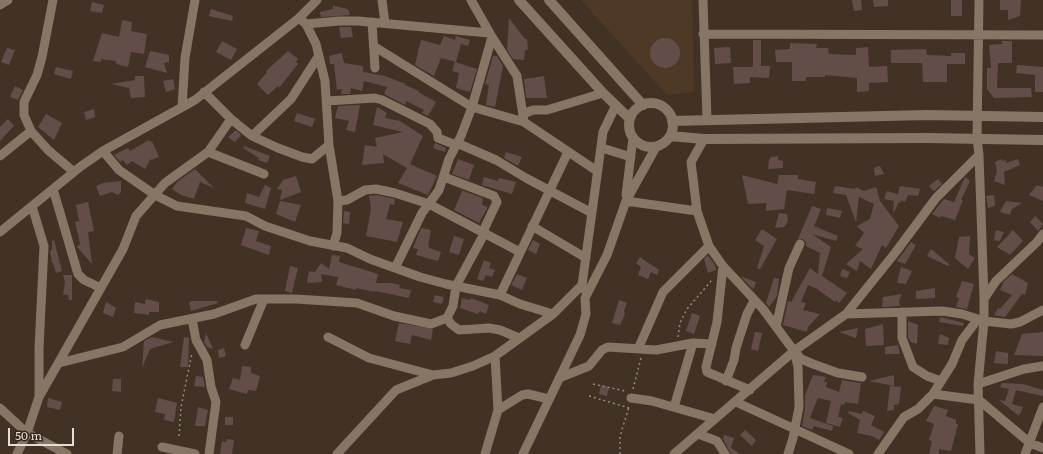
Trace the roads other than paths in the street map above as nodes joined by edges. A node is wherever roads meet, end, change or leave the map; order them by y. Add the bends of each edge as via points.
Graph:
1 (8, 0) edge
2 (53, 0) edge
3 (195, 0) edge
4 (317, 0) edge
5 (382, 0) edge
6 (471, 0) edge
7 (519, 0) edge
8 (549, 0) edge
9 (703, 0) edge
10 (979, 0) edge
11 (0, 5) edge
12 (298, 18) junction
13 (372, 22) junction
14 (385, 23) junction
15 (306, 24) junction
16 (703, 34) junction
17 (490, 35) junction
18 (978, 35) junction
19 (1043, 35) edge
20 (375, 47) junction
21 (318, 57) junction
22 (375, 68) dead end
23 (204, 92) junction
24 (603, 93) junction
25 (327, 101) junction
26 (616, 105) junction
27 (643, 105) junction
28 (182, 107) junction
29 (472, 107) junction
30 (978, 116) junction
31 (1043, 117) edge
32 (523, 118) junction
33 (231, 119) junction
34 (630, 119) junction
35 (707, 119) junction
36 (672, 121) junction
37 (31, 131) junction
38 (252, 136) junction
39 (670, 136) junction
40 (633, 138) junction
41 (978, 138) junction
42 (704, 139) junction
43 (1043, 140) edge
44 (456, 144) junction
45 (329, 145) junction
46 (656, 147) junction
47 (602, 148) junction
48 (103, 151) junction
49 (208, 152) junction
50 (568, 152) junction
51 (979, 155) junction
52 (0, 156) edge
53 (631, 157) junction
54 (597, 171) junction
55 (74, 172) junction
56 (264, 174) dead end
57 (444, 177) junction
58 (53, 189) junction
59 (549, 191) junction
60 (155, 195) junction
61 (338, 201) junction
62 (626, 201) junction
63 (429, 204) junction
64 (32, 206) junction
65 (697, 211) junction
66 (592, 213) junction
67 (532, 226) junction
68 (0, 232) edge
69 (484, 234) junction
70 (1043, 234) edge
71 (800, 244) dead end
72 (332, 246) junction
73 (708, 246) junction
74 (520, 252) junction
75 (586, 258) junction
76 (723, 266) junction
77 (395, 268) junction
78 (582, 285) junction
79 (456, 286) junction
80 (101, 288) junction
81 (500, 295) junction
82 (586, 298) junction
83 (264, 299) junction
84 (984, 299) junction
85 (754, 300) junction
86 (1043, 310) edge
87 (902, 312) junction
88 (553, 314) junction
89 (846, 314) junction
90 (447, 318) junction
91 (192, 319) junction
92 (981, 320) junction
93 (776, 327) junction
94 (328, 337) dead end
95 (519, 338) junction
96 (692, 343) junction
97 (712, 344) junction
98 (245, 345) dead end
99 (638, 349) junction
100 (794, 350) junction
101 (494, 356) junction
102 (58, 364) junction
103 (1043, 366) edge
104 (433, 375) junction
105 (862, 377) dead end
106 (559, 378) junction
107 (726, 381) junction
108 (941, 381) junction
109 (978, 384) junction
110 (750, 390) junction
111 (628, 394) road end
112 (933, 394) junction
113 (39, 397) junction
114 (549, 399) junction
115 (979, 400) junction
116 (736, 402) junction
117 (674, 407) junction
118 (1043, 407) edge
119 (0, 408) edge
120 (498, 410) junction
121 (716, 419) junction
122 (796, 428) junction
123 (27, 433) junction
124 (698, 434) junction
125 (119, 436) dead end
126 (1030, 443) junction
127 (162, 447) dead end
128 (1043, 448) edge
129 (17, 454) edge
130 (67, 454) edge
131 (117, 454) edge
132 (195, 454) edge
133 (209, 454) edge
134 (337, 454) edge
135 (485, 454) edge
136 (523, 454) edge
137 (674, 454) edge
138 (724, 454) edge
139 (788, 454) edge
140 (849, 454) edge
141 (878, 454) edge
142 (980, 454) edge
143 (1025, 454) edge

1 - 11 street
2 - 37 street via 40,66 23,107 24,120
3 - 28 street via 185,58
4 - 12 street
5 - 14 street
6 - 17 street
7 - 24 main road
8 - 27 main road
9 - 16 street
10 - 18 street
12 - 15 street
12 - 23 street
13 - 14 street
13 - 15 street via 339,20
13 - 20 street
14 - 17 street
15 - 21 street via 316,44
16 - 18 street
16 - 35 street
17 - 29 street
17 - 32 street via 517,76
18 - 19 street
18 - 30 street
20 - 22 street
20 - 29 street
21 - 25 street via 325,81
21 - 38 street via 291,99
23 - 28 street
23 - 33 street
24 - 26 main road
24 - 32 street via 546,110 533,110
25 - 44 street via 375,98 382,100 430,124 437,132 438,138
25 - 45 street
26 - 34 main road
26 - 47 street via 603,132
27 - 34 main road via 635,110
27 - 36 main road via 652,103 661,106 668,112
28 - 48 street
29 - 32 street
29 - 44 street
30 - 31 main road
30 - 35 main road
30 - 41 street
32 - 50 street
33 - 38 street
33 - 49 street
34 - 40 main road via 630,132
35 - 36 main road
36 - 39 main road
37 - 52 street
37 - 55 street via 48,150
38 - 45 street via 307,159 316,157
39 - 42 main road
39 - 46 main road
40 - 46 main road via 639,144
40 - 53 street
41 - 42 main road
41 - 43 main road
41 - 51 street
42 - 65 street via 691,162
44 - 57 street via 448,159
44 - 59 street via 496,160
45 - 61 street
46 - 62 street
47 - 53 street
47 - 54 street
48 - 55 street
48 - 60 street via 119,170
49 - 56 street
49 - 60 street via 165,183
50 - 54 street
50 - 59 street
51 - 84 street
51 - 89 street via 936,198
53 - 62 street
54 - 66 street
55 - 58 street
57 - 63 street
57 - 69 street via 494,196 497,202
58 - 64 street
58 - 80 street via 78,274 84,280
59 - 66 street
59 - 67 street
60 - 72 street via 177,206 246,216 274,230
60 - 80 street via 136,216 123,249
61 - 63 street via 347,200 365,190 376,189
61 - 72 street via 337,232
62 - 65 street
62 - 82 street via 607,254
63 - 69 street
63 - 77 street
64 - 68 street
64 - 113 street via 44,246
65 - 73 street
66 - 75 street
67 - 74 street
67 - 75 street
69 - 74 street
69 - 79 street
70 - 84 street via 996,281
71 - 93 street via 789,268
72 - 77 street via 347,248
73 - 76 street
73 - 99 street via 663,292
74 - 81 street
75 - 78 street
76 - 85 street
76 - 97 street
77 - 79 street via 431,281
78 - 82 street
78 - 88 street
79 - 81 street
79 - 90 street via 453,306
80 - 102 street
81 - 88 street
82 - 106 street via 586,314 580,335
83 - 90 street via 358,303 394,316 431,324
83 - 91 street via 248,300 228,309
83 - 98 street
84 - 92 street
85 - 93 street
85 - 107 street via 747,314
86 - 92 street via 1011,324
87 - 89 street
87 - 92 street via 942,311
87 - 108 street via 902,338 913,367
88 - 95 street
89 - 100 street
90 - 95 street via 458,330 489,328
91 - 102 street via 160,325 123,347
91 - 133 street via 196,340 207,360 216,402
92 - 108 street via 962,340 952,364
92 - 109 street
93 - 100 street
94 - 104 street via 369,358
95 - 101 street
96 - 97 street
96 - 99 street via 656,350
96 - 117 street
97 - 107 street via 707,372
99 - 106 street via 605,347 589,366
100 - 105 street via 801,359 813,364 838,373
100 - 110 street
100 - 122 street via 799,387
101 - 104 street via 451,373
101 - 120 street
102 - 113 street
103 - 109 street via 1024,368
104 - 134 street via 396,390
106 - 114 street
107 - 110 street
108 - 112 street
109 - 115 street
110 - 116 street
111 - 117 street
112 - 115 street
112 - 141 street via 918,409 904,417
113 - 123 street
114 - 120 street via 522,395
114 - 136 street
115 - 126 street
115 - 142 street
116 - 121 street
116 - 122 street
117 - 121 street
118 - 126 street
119 - 123 street
120 - 135 street
121 - 124 street
122 - 139 street
122 - 140 street
123 - 129 street
123 - 130 street
124 - 137 street
124 - 138 street via 718,441
125 - 131 street
126 - 128 street
126 - 143 street
127 - 132 street

